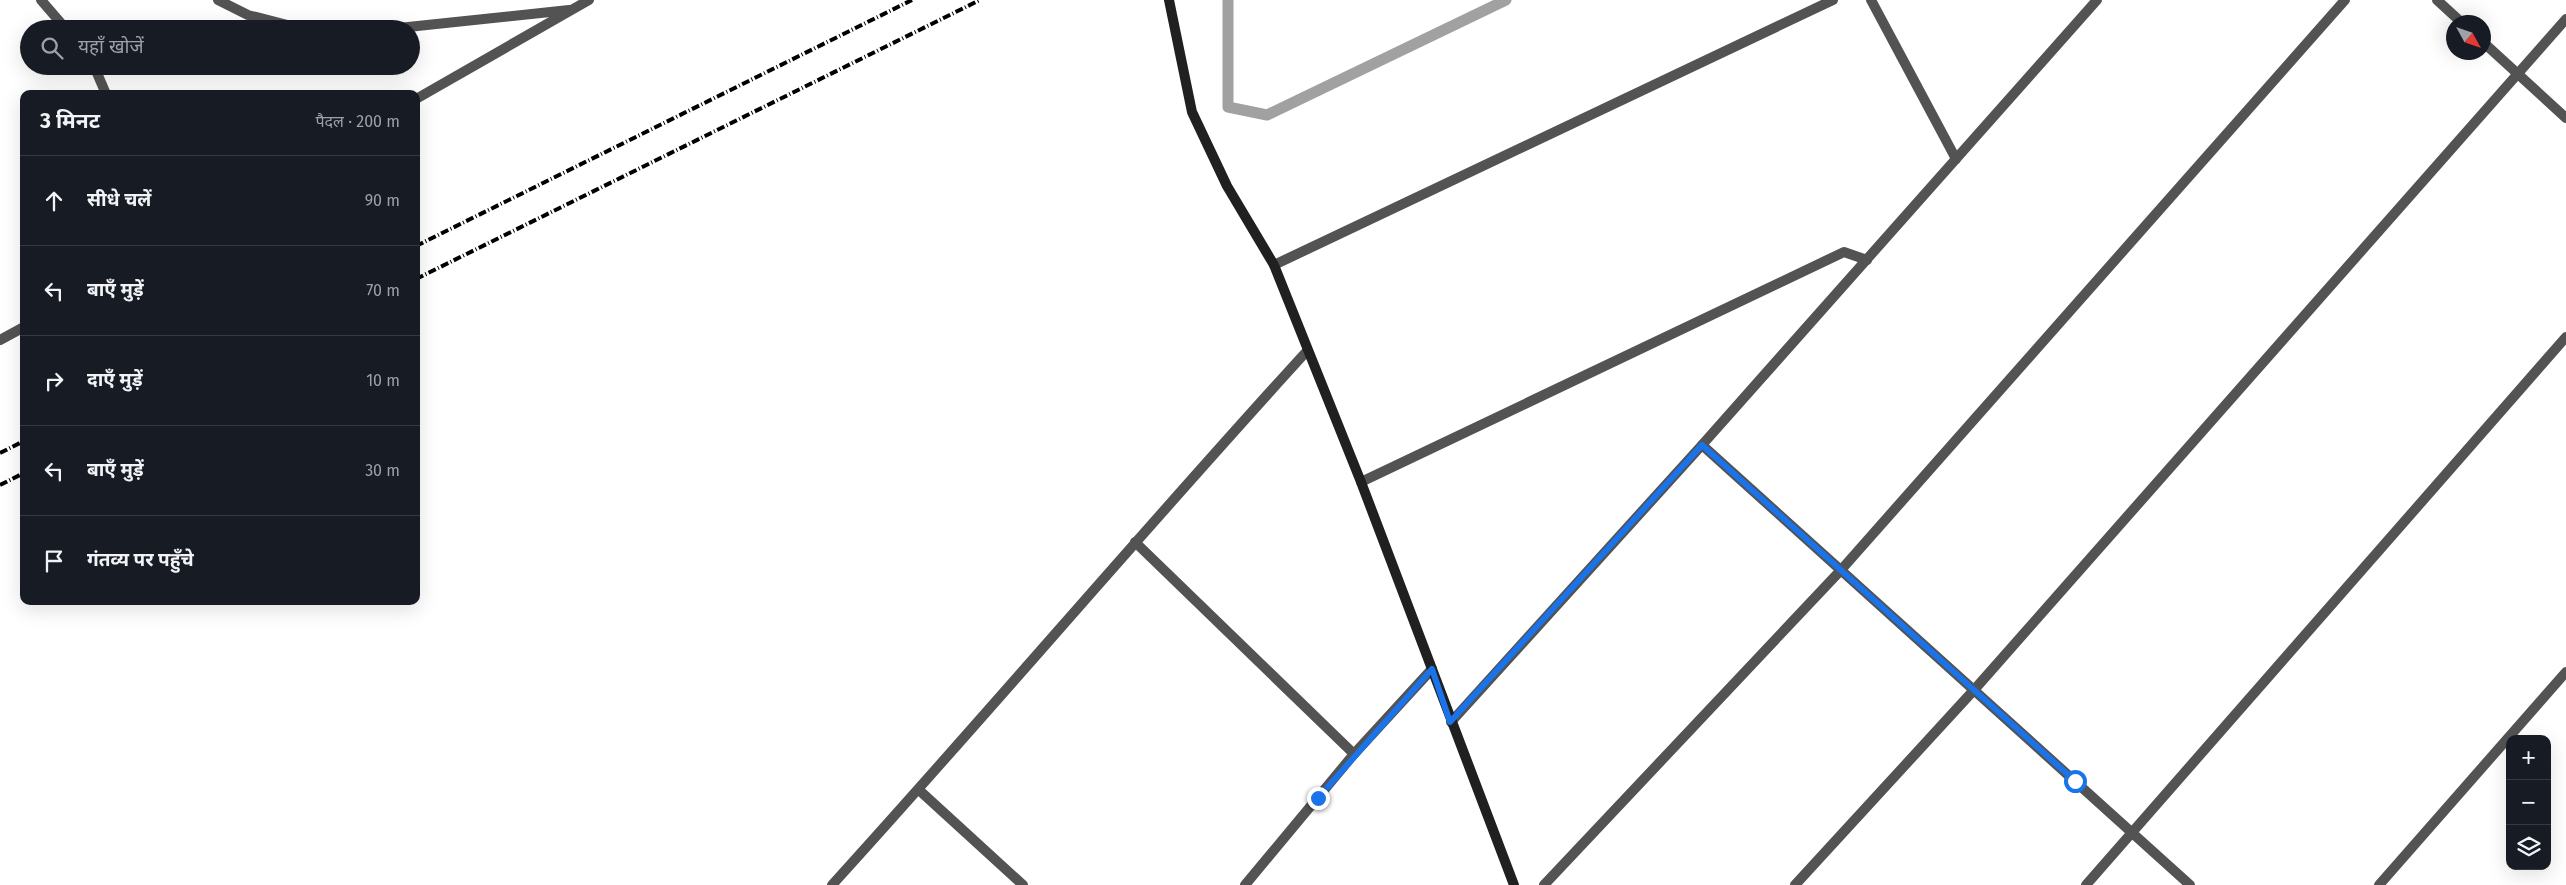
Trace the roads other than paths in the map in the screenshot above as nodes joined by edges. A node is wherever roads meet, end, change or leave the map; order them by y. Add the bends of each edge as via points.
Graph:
1 (41, 0) edge
2 (218, 0) edge
3 (590, 0) edge
4 (1169, 0) edge
5 (1833, 0) edge
6 (1871, 0) edge
7 (2097, 0) edge
8 (2345, 0) edge
9 (2437, 0) edge
10 (573, 10) junction
11 (2454, 15) edge
12 (58, 20) edge
13 (267, 20) edge
14 (2566, 20) edge
15 (420, 26) edge
16 (2491, 49) edge
17 (2518, 74) junction
18 (98, 75) edge
19 (104, 90) edge
20 (420, 97) edge
21 (2566, 118) edge
22 (1956, 159) junction
23 (1867, 260) junction
24 (1274, 265) junction
25 (20, 329) edge
26 (2566, 337) edge
27 (0, 340) edge
28 (1307, 351) junction
29 (1702, 445) junction
30 (1361, 482) junction
31 (1135, 542) junction
32 (1841, 570) junction
33 (1432, 669) junction
34 (2566, 672) edge
35 (1974, 690) junction
36 (1450, 722) junction
37 (1354, 754) junction
38 (919, 790) junction
39 (2132, 833) junction
40 (832, 885) edge
41 (1023, 885) edge
42 (1245, 885) edge
43 (1514, 885) edge
44 (1544, 885) edge
45 (1796, 885) edge
46 (2086, 885) edge
47 (2190, 885) edge
48 (2379, 885) edge

1 - 12 street
2 - 13 street via 248,15
3 - 10 street
4 - 24 street via 1192,112 1227,186
5 - 24 street
6 - 22 street
7 - 22 street
8 - 32 street
9 - 11 street
10 - 15 street
10 - 20 street
14 - 17 street
16 - 17 street
17 - 21 street
17 - 35 street
18 - 19 street
22 - 23 street
23 - 29 street
23 - 30 street via 1844,252
24 - 28 street
25 - 27 street
26 - 39 street
28 - 30 street
28 - 31 street
29 - 32 street
29 - 36 street
30 - 33 street
31 - 37 street
31 - 38 street
32 - 35 street
32 - 44 street
33 - 36 street
33 - 37 street
34 - 48 street
35 - 39 street
35 - 45 street
36 - 43 street
37 - 42 street
38 - 40 street
38 - 41 street
39 - 46 street
39 - 47 street

